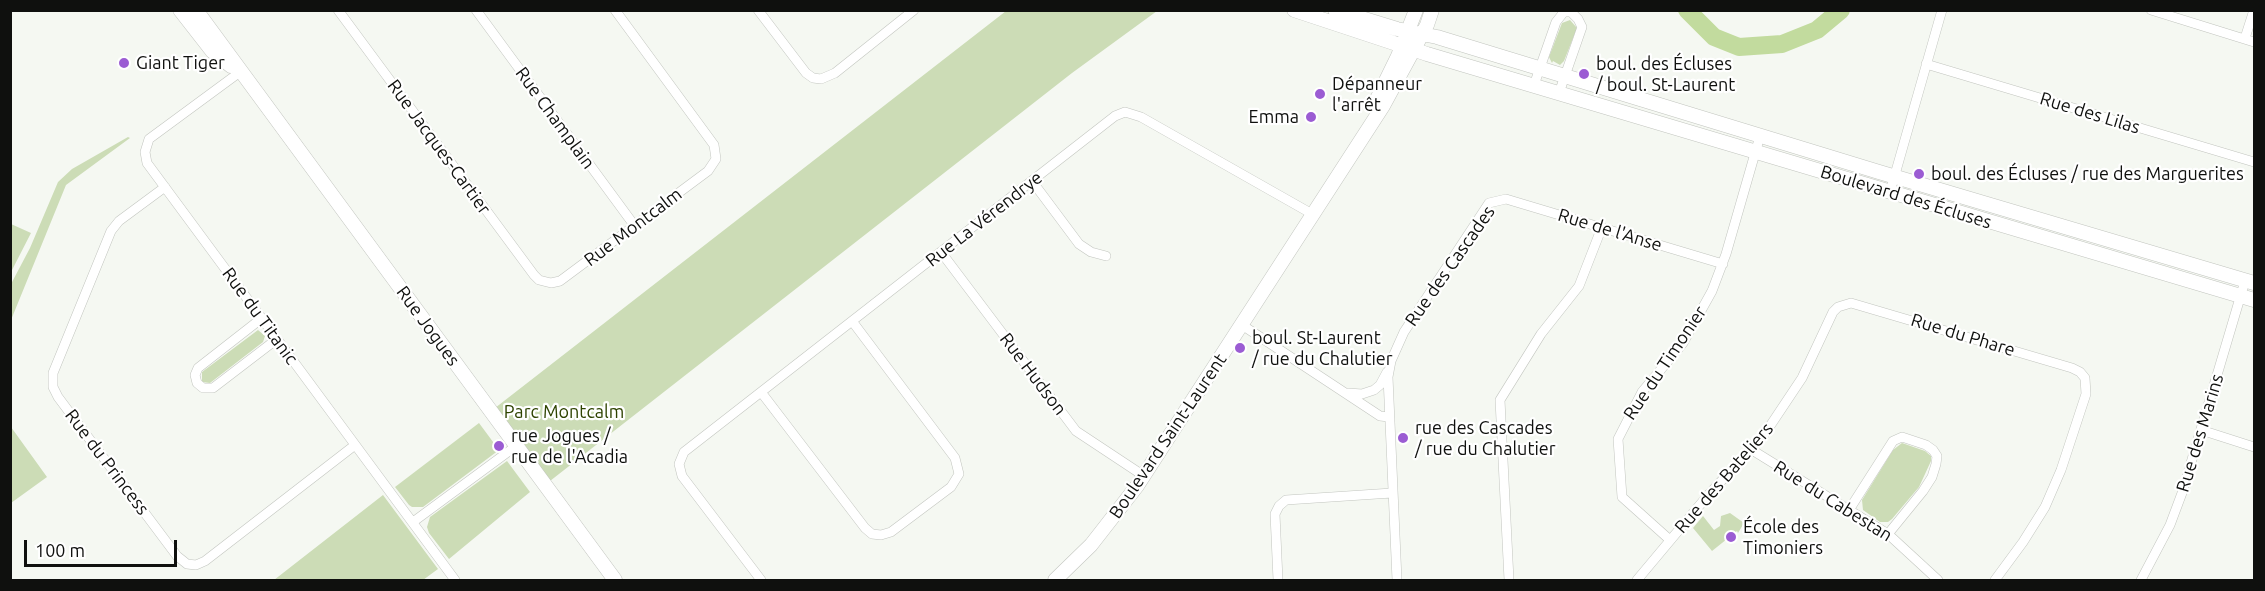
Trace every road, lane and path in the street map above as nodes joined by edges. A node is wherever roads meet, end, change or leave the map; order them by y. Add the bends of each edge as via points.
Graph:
1 (180, 10) edge
2 (195, 10) edge
3 (338, 10) edge
4 (476, 10) edge
5 (615, 10) edge
6 (758, 10) edge
7 (914, 10) edge
8 (1294, 10) edge
9 (1335, 10) edge
10 (1416, 10) edge
11 (1432, 10) edge
12 (1942, 10) edge
13 (2151, 10) edge
14 (2254, 10) edge
15 (904, 14) edge
16 (1415, 33) junction
17 (2250, 40) edge
18 (1408, 47) junction
19 (1926, 64) junction
20 (1539, 69) junction
21 (240, 72) junction
22 (1564, 77) junction
23 (1534, 85) junction
24 (1559, 93) junction
25 (1760, 136) junction
26 (1756, 152) junction
27 (2254, 162) edge
28 (1894, 176) junction
29 (1032, 181) junction
30 (165, 187) junction
31 (1890, 192) junction
32 (1496, 200) joint
33 (1314, 214) junction
34 (634, 225) junction
35 (1602, 227) junction
36 (2090, 235) junction
37 (2085, 250) junction
38 (941, 252) junction
39 (1106, 256) dead end
40 (1723, 264) junction
41 (543, 281) joint
42 (2250, 282) edge
43 (2240, 296) junction
44 (2254, 300) edge
45 (1838, 307) joint
46 (262, 318) junction
47 (852, 321) junction
48 (1242, 325) junction
49 (277, 339) junction
50 (1388, 370) junction
51 (1342, 391) junction
52 (761, 392) junction
53 (1389, 417) junction
54 (2201, 430) junction
55 (355, 445) junction
56 (516, 446) junction
57 (2254, 447) edge
58 (1752, 450) junction
59 (1143, 476) junction
60 (1392, 493) junction
61 (1849, 510) junction
62 (413, 522) junction
63 (1888, 534) junction
64 (1670, 540) junction
65 (455, 580) edge
66 (615, 580) edge
67 (761, 580) edge
68 (1055, 580) edge
69 (1278, 580) edge
70 (1397, 580) edge
71 (1509, 580) edge
72 (1637, 580) edge
73 (1938, 580) edge
74 (1995, 580) edge
75 (2141, 580) edge

1 - 21 street, Rue Jogues via 212,51
2 - 21 street, Rue Jogues
3 - 41 street, Rue Jacques-Cartier via 534,275
4 - 34 street, Rue Champlain
5 - 34 street, Rue Montcalm via 714,144 716,159 708,171
6 - 15 street via 806,73 821,79 832,75
7 - 15 street
8 - 18 street, Boulevard des Écluses
9 - 16 street, Boulevard des Écluses
10 - 16 street, Boulevard Saint-Laurent
11 - 16 street, Boulevard Saint-Laurent
12 - 19 street
13 - 17 street
14 - 17 street
16 - 18 street, Boulevard Saint-Laurent
16 - 20 street, Boulevard des Écluses
18 - 23 street, Boulevard des Écluses
18 - 33 street, Boulevard Saint-Laurent via 1386,100
19 - 27 street, Rue des Lilas
19 - 28 street
20 - 22 street, Boulevard des Écluses
20 - 22 street via 1558,19 1564,12 1571,12 1582,27
20 - 23 street
21 - 30 street, Rue du Titanic via 147,142 145,158
21 - 56 street, Rue Jogues
22 - 24 street
22 - 25 street, Boulevard des Écluses
23 - 24 street, Boulevard des Écluses
24 - 26 street, Boulevard des Écluses
25 - 26 street, Rue du Timonier
25 - 28 street, Boulevard des Écluses
26 - 31 street, Boulevard des Écluses
26 - 40 street, Rue du Timonier
28 - 31 street
28 - 36 street, Boulevard des Écluses
29 - 33 street, Rue La Vérendrye via 1115,116 1130,113
29 - 38 street, Rue La Vérendrye
29 - 39 street via 1075,240 1091,252
30 - 46 street, Rue du Titanic
30 - 55 street, Rue du Princess via 113,227 53,374 58,397 177,556 190,565 205,561
31 - 37 street, Boulevard des Écluses
32 - 35 street, Rue de l'Anse via 1515,201
32 - 50 street, Rue des Cascades via 1485,208 1404,332
33 - 48 street, Boulevard Saint-Laurent
34 - 41 street, Rue Montcalm via 560,281
35 - 40 street, Rue de l'Anse
35 - 71 street via 1579,286 1541,334 1500,400
36 - 37 street
36 - 42 street, Boulevard des Écluses
37 - 43 street, Boulevard des Écluses
38 - 47 street, Rue La Vérendrye
38 - 59 street, Rue Hudson via 1076,431
40 - 64 street, Rue du Timonier via 1695,324 1642,392 1618,439 1622,497
42 - 43 street, Rue des Marins
43 - 44 street, Boulevard des Écluses
43 - 54 street, Rue des Marins
45 - 58 street, Rue des Bateliers via 1794,391
45 - 74 street, Rue du Phare via 1855,303 2072,368 2085,378 2086,394 2066,459 2023,542
46 - 49 street, Rue du Titanic
46 - 49 street via 198,368 197,383 213,388
47 - 52 street, Rue La Vérendrye
47 - 52 street via 957,462 958,478 951,487 891,532 872,534
48 - 51 street
48 - 59 street, Boulevard Saint-Laurent
49 - 55 street, Rue du Titanic
50 - 51 street via 1380,385 1368,393
50 - 53 street, Rue des Cascades
51 - 53 street via 1380,416
52 - 67 street, Rue La Vérendrye via 681,455 679,464 685,480
53 - 60 street, Rue des Cascades
54 - 57 street
54 - 75 street, Rue des Marins via 2176,509
55 - 62 street, Rue du Titanic
56 - 62 street
56 - 66 street, Rue Jogues
58 - 61 street, Rue du Cabestan
58 - 64 street, Rue des Bateliers
59 - 68 street, Boulevard Saint-Laurent via 1107,526
60 - 69 street via 1294,498 1282,502 1275,514
60 - 70 street, Rue des Cascades
61 - 63 street, Rue du Cabestan
61 - 63 street via 1893,441 1902,437 1926,445 1936,453 1932,477
62 - 65 street, Rue du Titanic
63 - 73 street, Rue du Cabestan
64 - 72 street, Rue des Bateliers

